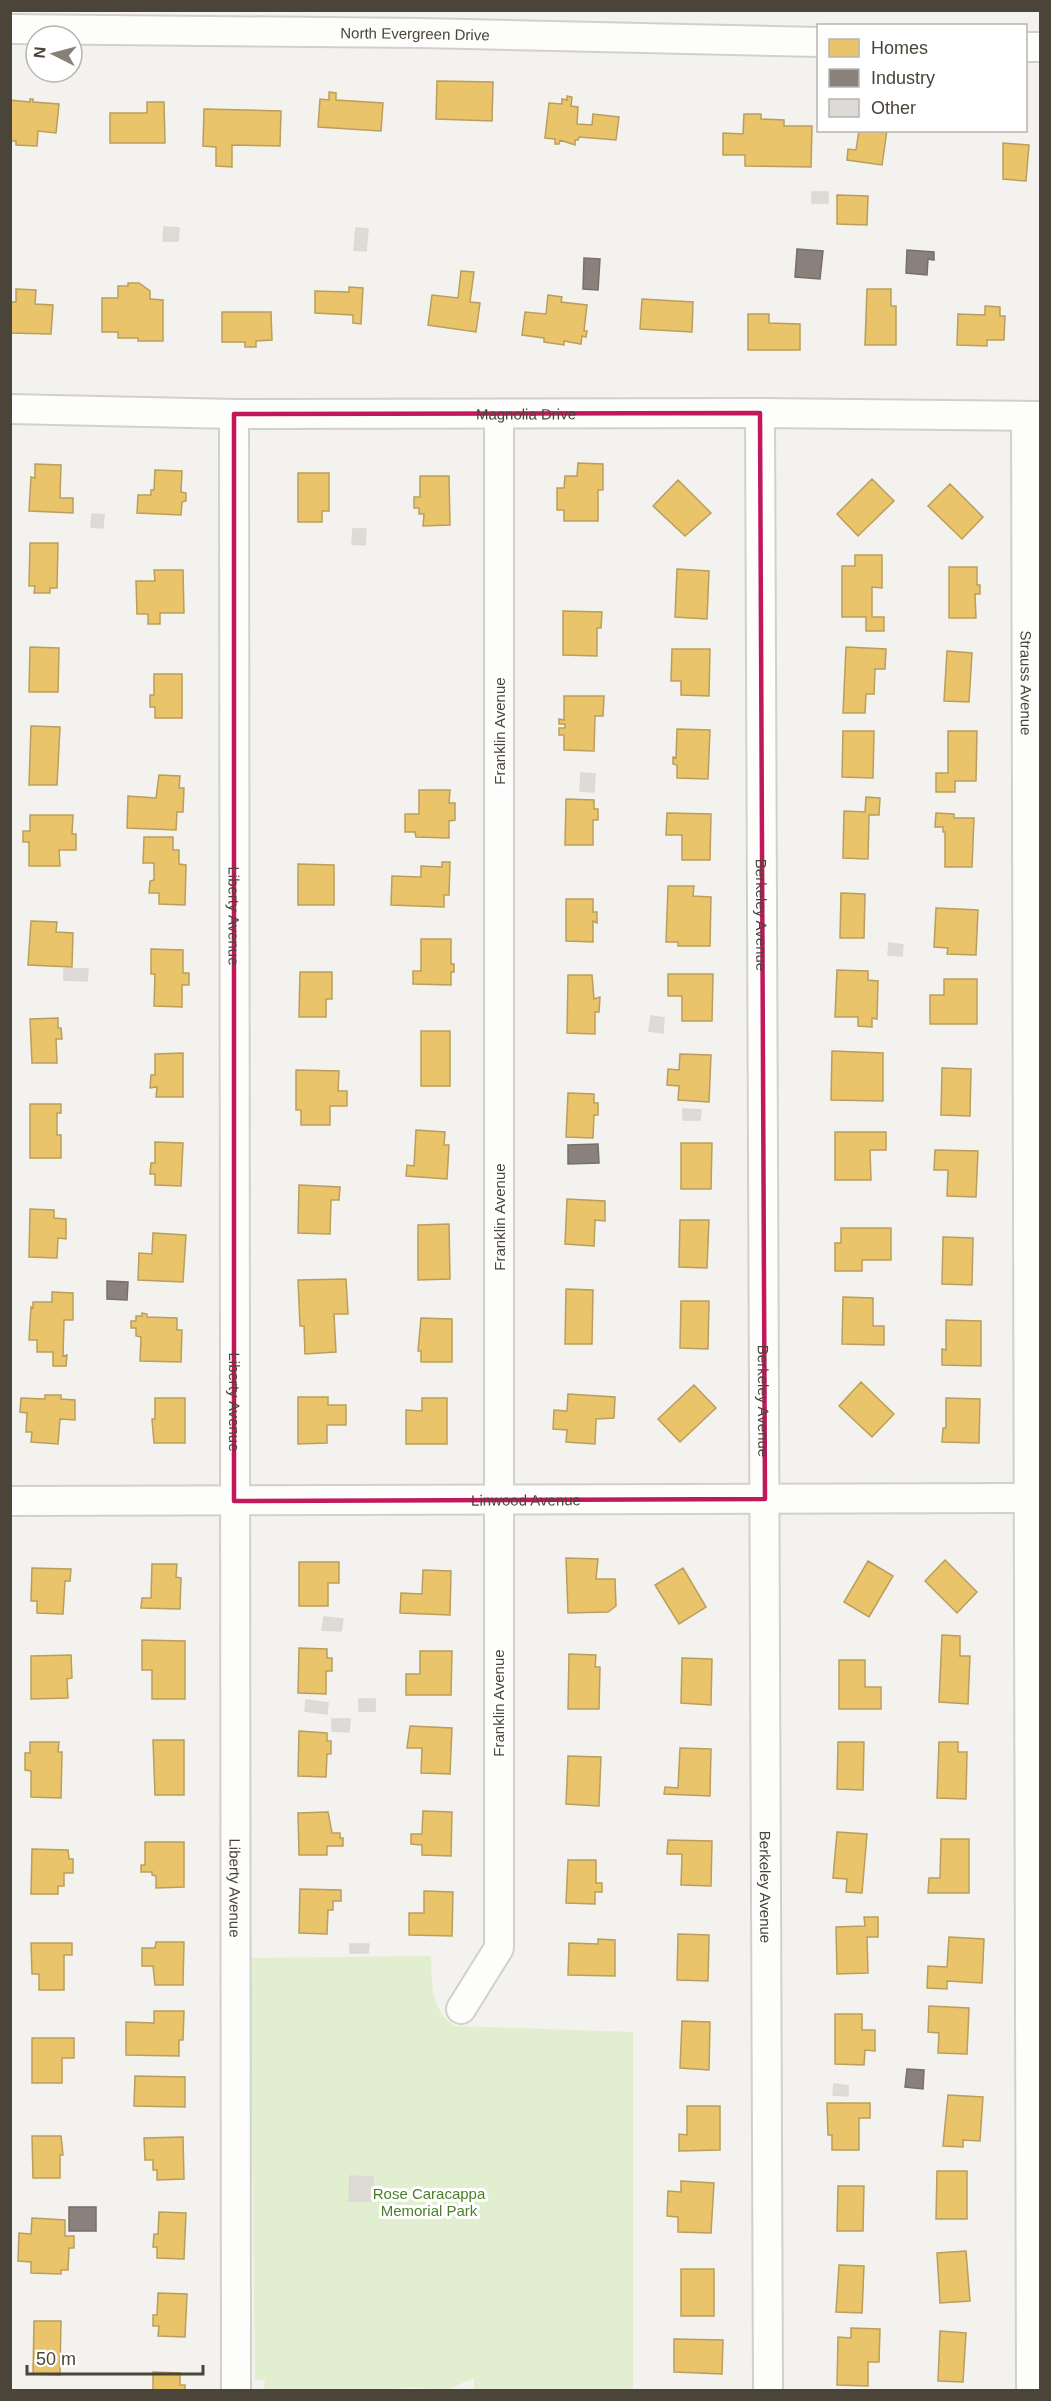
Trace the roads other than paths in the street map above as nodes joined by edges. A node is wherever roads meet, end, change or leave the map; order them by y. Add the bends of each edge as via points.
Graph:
1 (422, 22) edge
2 (10, 29) edge
3 (817, 42) edge
4 (10, 409) edge
5 (760, 413) junction
6 (234, 414) junction
7 (499, 415) junction
8 (1033, 416) edge
9 (765, 1498) junction
10 (1035, 1498) edge
11 (498, 1500) junction
12 (10, 1501) edge
13 (234, 1502) junction
14 (461, 2009) dead end
15 (236, 2391) edge
16 (768, 2391) edge
17 (1031, 2391) edge

1 - 2 street, North Evergreen Drive
1 - 3 street, North Evergreen Drive
4 - 6 street, Magnolia Drive
5 - 7 street, Magnolia Drive
5 - 8 street, Magnolia Drive
5 - 9 street, Berkeley Avenue
6 - 7 street, Magnolia Drive
6 - 13 street, Liberty Avenue
7 - 11 street, Franklin Avenue
8 - 10 street, Strauss Avenue
9 - 10 street, Linwood Avenue
9 - 11 street, Linwood Avenue
9 - 16 street, Berkeley Avenue
10 - 17 street, Strauss Avenue
11 - 13 street, Linwood Avenue
11 - 14 street, Franklin Avenue via 499,1948
12 - 13 street, Linwood Avenue
13 - 15 street, Liberty Avenue

